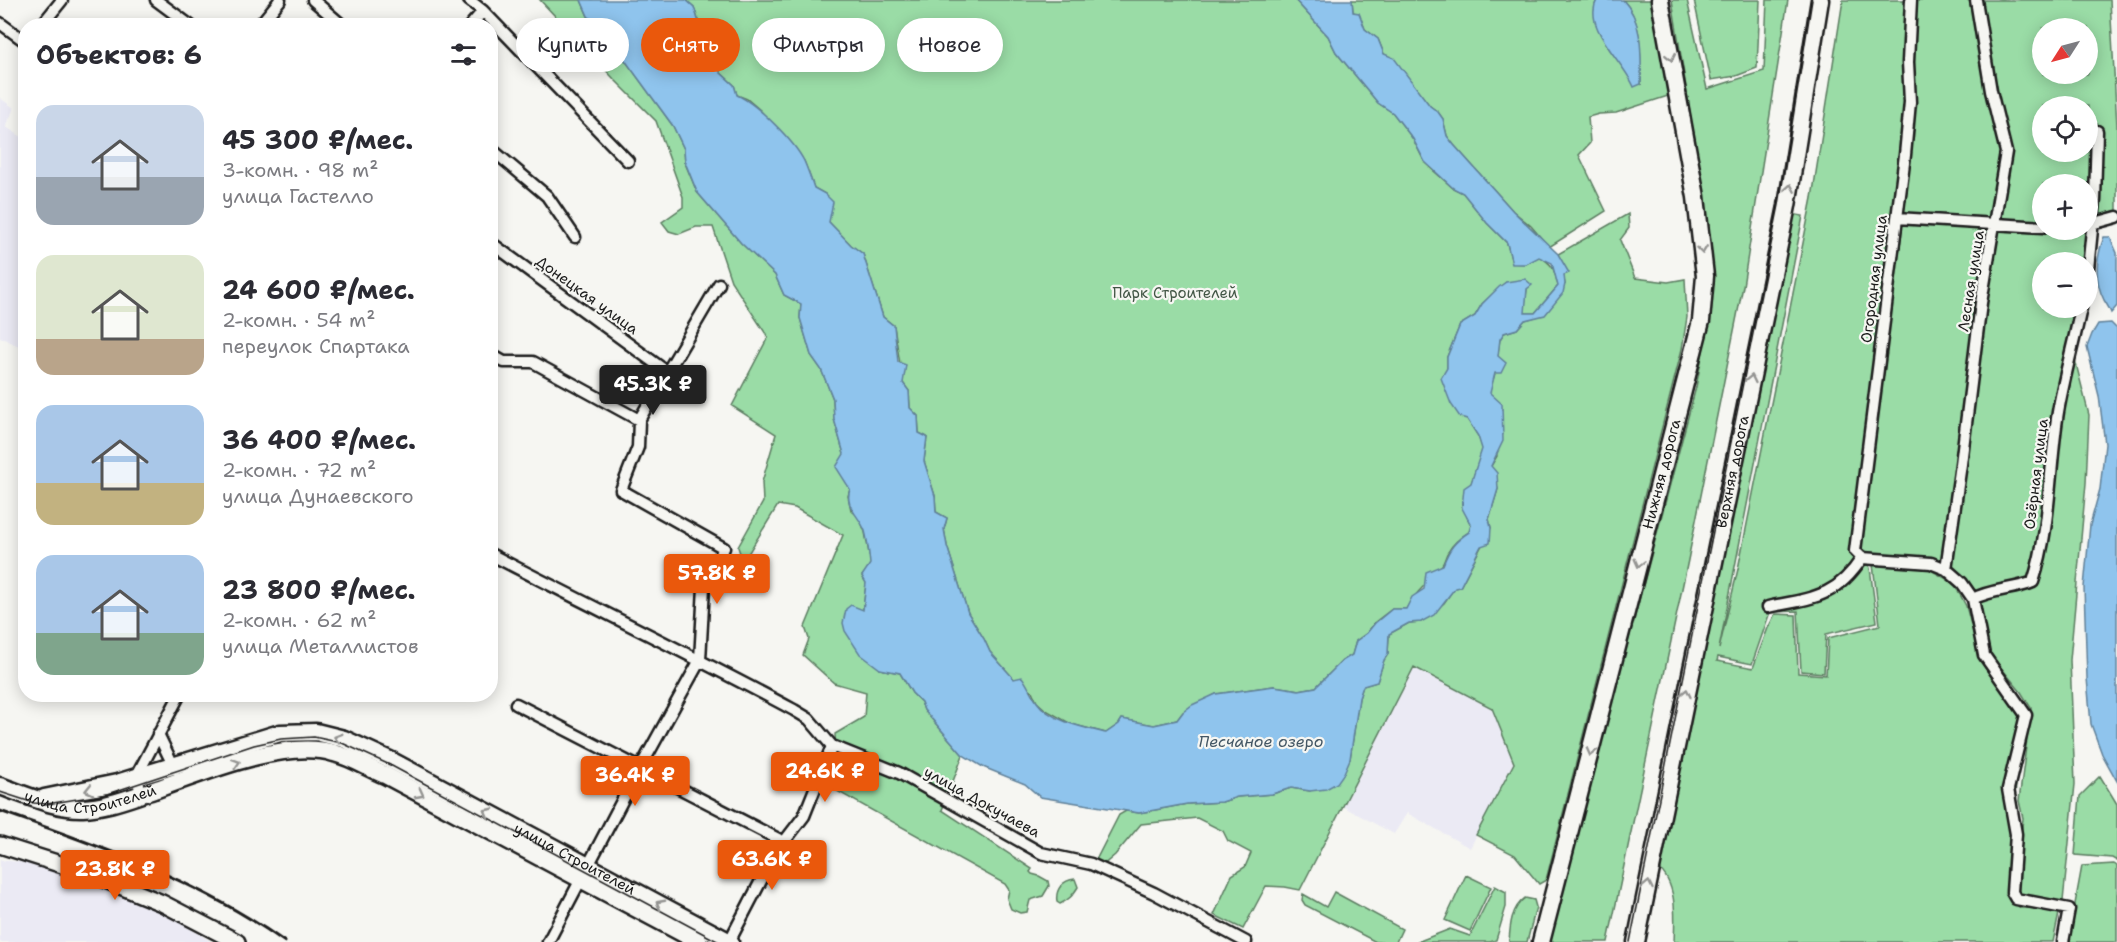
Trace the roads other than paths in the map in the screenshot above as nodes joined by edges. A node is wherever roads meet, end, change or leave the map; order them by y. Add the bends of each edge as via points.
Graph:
1 (62, 0) edge
2 (156, 0) edge
3 (280, 0) edge
4 (313, 0) edge
5 (469, 0) edge
6 (1660, 0) edge
7 (1820, 0) edge
8 (1911, 0) edge
9 (1976, 0) edge
10 (483, 11) junction
11 (47, 18) edge
12 (180, 18) edge
13 (265, 18) edge
14 (334, 18) edge
15 (477, 18) edge
16 (490, 18) edge
17 (0, 23) edge
18 (498, 27) edge
19 (18, 36) edge
20 (498, 155) edge
21 (628, 161) dead end
22 (2117, 217) edge
23 (1897, 218) junction
24 (1995, 222) junction
25 (2098, 222) edge
26 (2032, 226) edge
27 (574, 237) dead end
28 (498, 248) edge
29 (719, 284) dead end
30 (2079, 318) edge
31 (498, 359) edge
32 (667, 372) junction
33 (639, 420) junction
34 (498, 558) edge
35 (1863, 558) junction
36 (1946, 569) junction
37 (1972, 599) junction
38 (1768, 607) dead end
39 (700, 660) junction
40 (176, 702) edge
41 (516, 704) dead end
42 (158, 734) junction
43 (832, 746) junction
44 (641, 767) junction
45 (191, 768) junction
46 (136, 777) junction
47 (117, 783) junction
48 (0, 786) edge
49 (142, 794) junction
50 (38, 799) junction
51 (123, 800) junction
52 (784, 842) junction
53 (0, 846) edge
54 (585, 873) junction
55 (696, 935) edge
56 (237, 942) edge
57 (548, 942) edge
58 (730, 942) edge
59 (1246, 942) edge
60 (1541, 942) edge
61 (1636, 942) edge
62 (2063, 942) edge

1 - 11 street
2 - 12 street
3 - 13 street
4 - 14 street
5 - 10 street
6 -> 60 main road, Нижняя дорога via 1694,187 1705,276 1701,321
61 -> 7 main road, Верхняя дорога via 1787,206
8 - 23 street, Огородная улица via 1910,102
9 - 24 street, Лесная улица via 2006,152
10 - 15 street
10 - 16 street
17 - 19 street
18 - 21 street
20 - 27 street via 548,196
22 - 25 street
23 - 24 street
23 - 35 street, Огородная улица via 1855,551
24 - 26 street
24 - 36 street, Лесная улица
28 - 32 street, Донецкая улица
29 - 32 street
30 - 37 street, Озёрная улица via 2058,412 2046,523 2033,582
31 - 33 street via 534,362
32 - 33 street
33 - 39 street via 638,447 621,490 724,548 704,586
34 - 39 street, улица Докучаева
35 - 36 street via 1931,563
35 - 38 street via 1851,576 1822,596
36 - 37 street
37 - 62 street via 1984,655 2026,715 2008,789 2016,834 2012,892 2016,899 2069,909
39 - 43 street, улица Докучаева via 809,719
39 - 44 street
40 - 42 street
41 - 44 street
42 - 45 street
42 - 46 street
43 - 52 street via 804,816
43 - 59 street, улица Докучаева via 899,773 1041,853 1091,864
44 - 52 street
44 - 54 street
45 - 46 main road, улица Строителей
45 - 49 main road, улица Строителей
45 - 54 main road, улица Строителей via 286,749 335,753 388,768
46 - 47 main road, улица Строителей
46 - 49 street
47 -> 50 main road, улица Строителей
47 - 51 street
48 - 50 main road
49 - 51 main road, улица Строителей
50 - 51 main road, улица Строителей via 81,808
52 - 58 street
53 - 56 main road via 91,874 162,903
54 - 55 main road, улица Строителей
54 - 57 street
55 - 58 main road, улица Строителей

